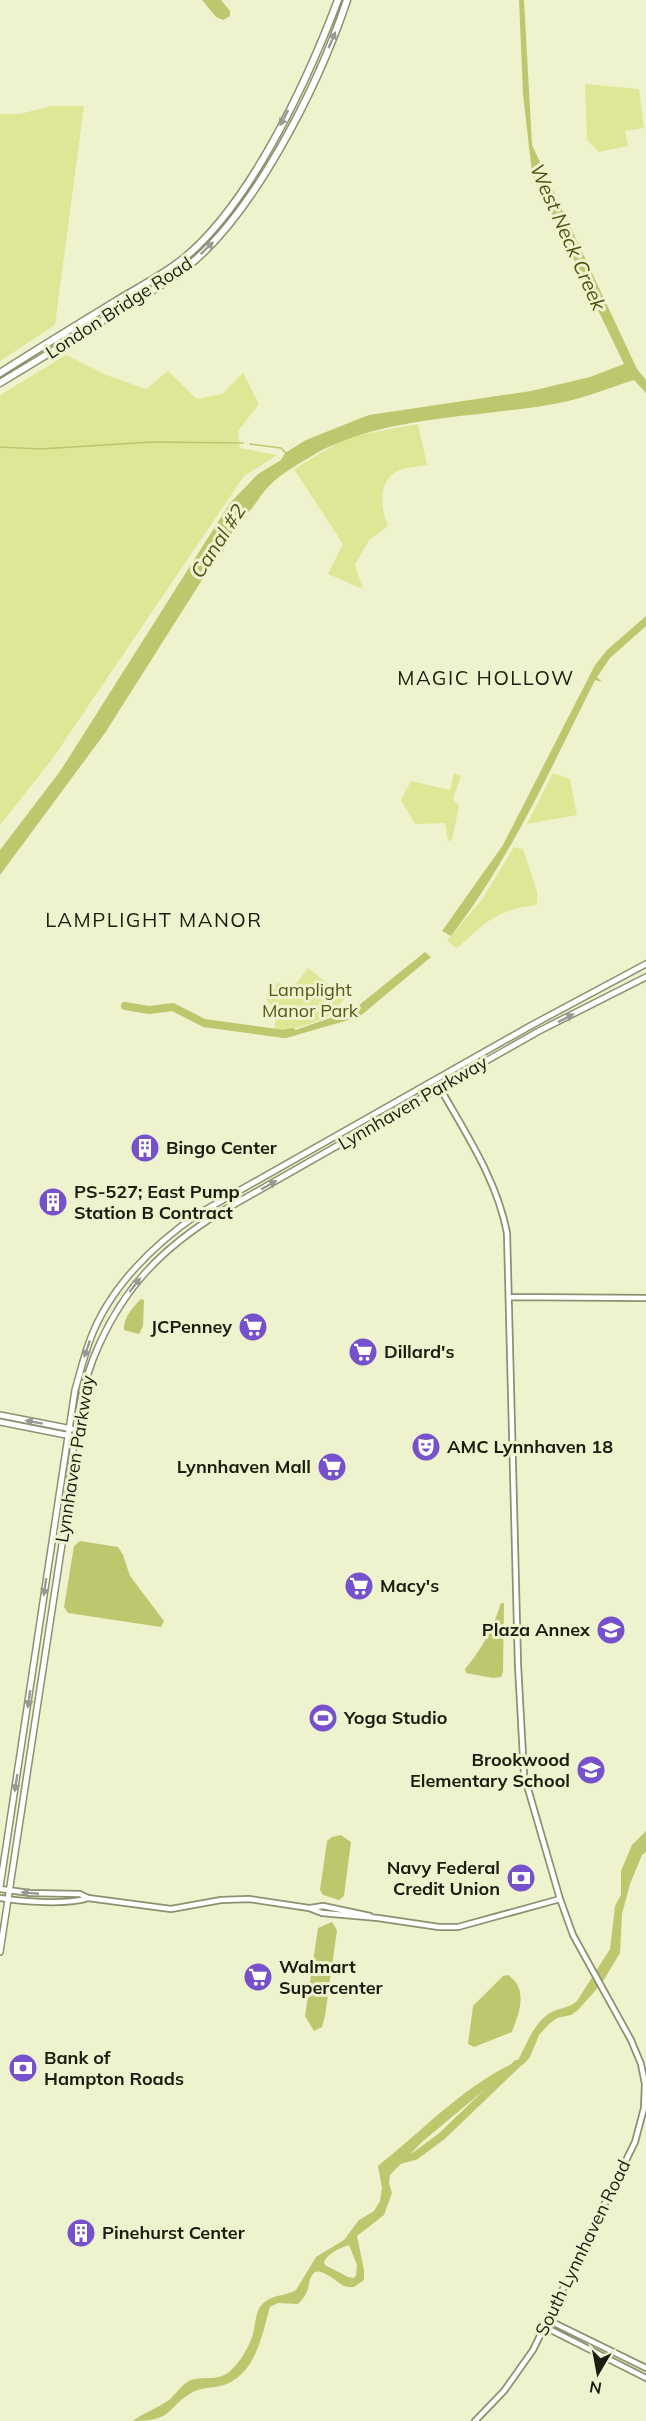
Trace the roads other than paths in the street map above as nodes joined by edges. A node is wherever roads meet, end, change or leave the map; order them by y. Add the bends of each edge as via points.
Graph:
1 (338, 0) edge
2 (347, 0) edge
3 (9, 367) junction
4 (0, 373) edge
5 (15, 374) junction
6 (0, 383) edge
7 (646, 964) edge
8 (646, 977) edge
9 (440, 1088) junction
10 (510, 1297) junction
11 (646, 1299) edge
12 (0, 1415) edge
13 (0, 1422) edge
14 (68, 1428) junction
15 (76, 1429) junction
16 (67, 1435) junction
17 (75, 1437) junction
18 (0, 1888) edge
19 (9, 1890) junction
20 (0, 1898) edge
21 (88, 1898) junction
22 (8, 1899) junction
23 (560, 1899) junction
24 (0, 1952) edge
25 (548, 2320) junction
26 (545, 2327) junction
27 (646, 2368) edge
28 (646, 2378) edge
29 (474, 2421) edge

1 -> 3 main road, London Bridge Road via 282,123 216,226 175,265
5 -> 2 main road, London Bridge Road via 180,273 218,237 243,206 287,133 323,61
3 - 4 main road, London Bridge Road
3 - 5 main road
5 - 6 main road, London Bridge Road
7 -> 14 main road, Lynnhaven Parkway via 453,1069 198,1214 175,1231 133,1271 101,1316 83,1360
9 -> 8 main road, Lynnhaven Parkway via 539,1031
9 - 10 street, South Lynnhaven Road via 479,1158 502,1210 509,1244
15 -> 9 main road, Lynnhaven Parkway via 89,1369 99,1344 124,1299 167,1250 219,1214
10 - 11 street
10 - 23 street, South Lynnhaven Road via 521,1743 527,1788
14 -> 12 main road
13 - 16 main road
14 - 15 main road
14 - 16 main road, Lynnhaven Parkway
15 - 17 main road, Lynnhaven Parkway
16 - 17 main road
16 -> 18 main road, Lynnhaven Parkway
17 - 19 main road, Lynnhaven Parkway
18 - 19 street
21 -> 19 street via 80,1894
19 - 22 main road, Lynnhaven Parkway
20 - 22 street
21 - 22 street
21 - 23 street via 171,1909 238,1898 439,1927 458,1927
22 - 24 main road, Lynnhaven Parkway
23 - 25 street, South Lynnhaven Road via 573,1935 631,2040 645,2084 644,2108 635,2142
25 - 26 street, South Lynnhaven Road
25 - 27 street
26 - 28 street
26 - 29 street, South Lynnhaven Road via 514,2378

